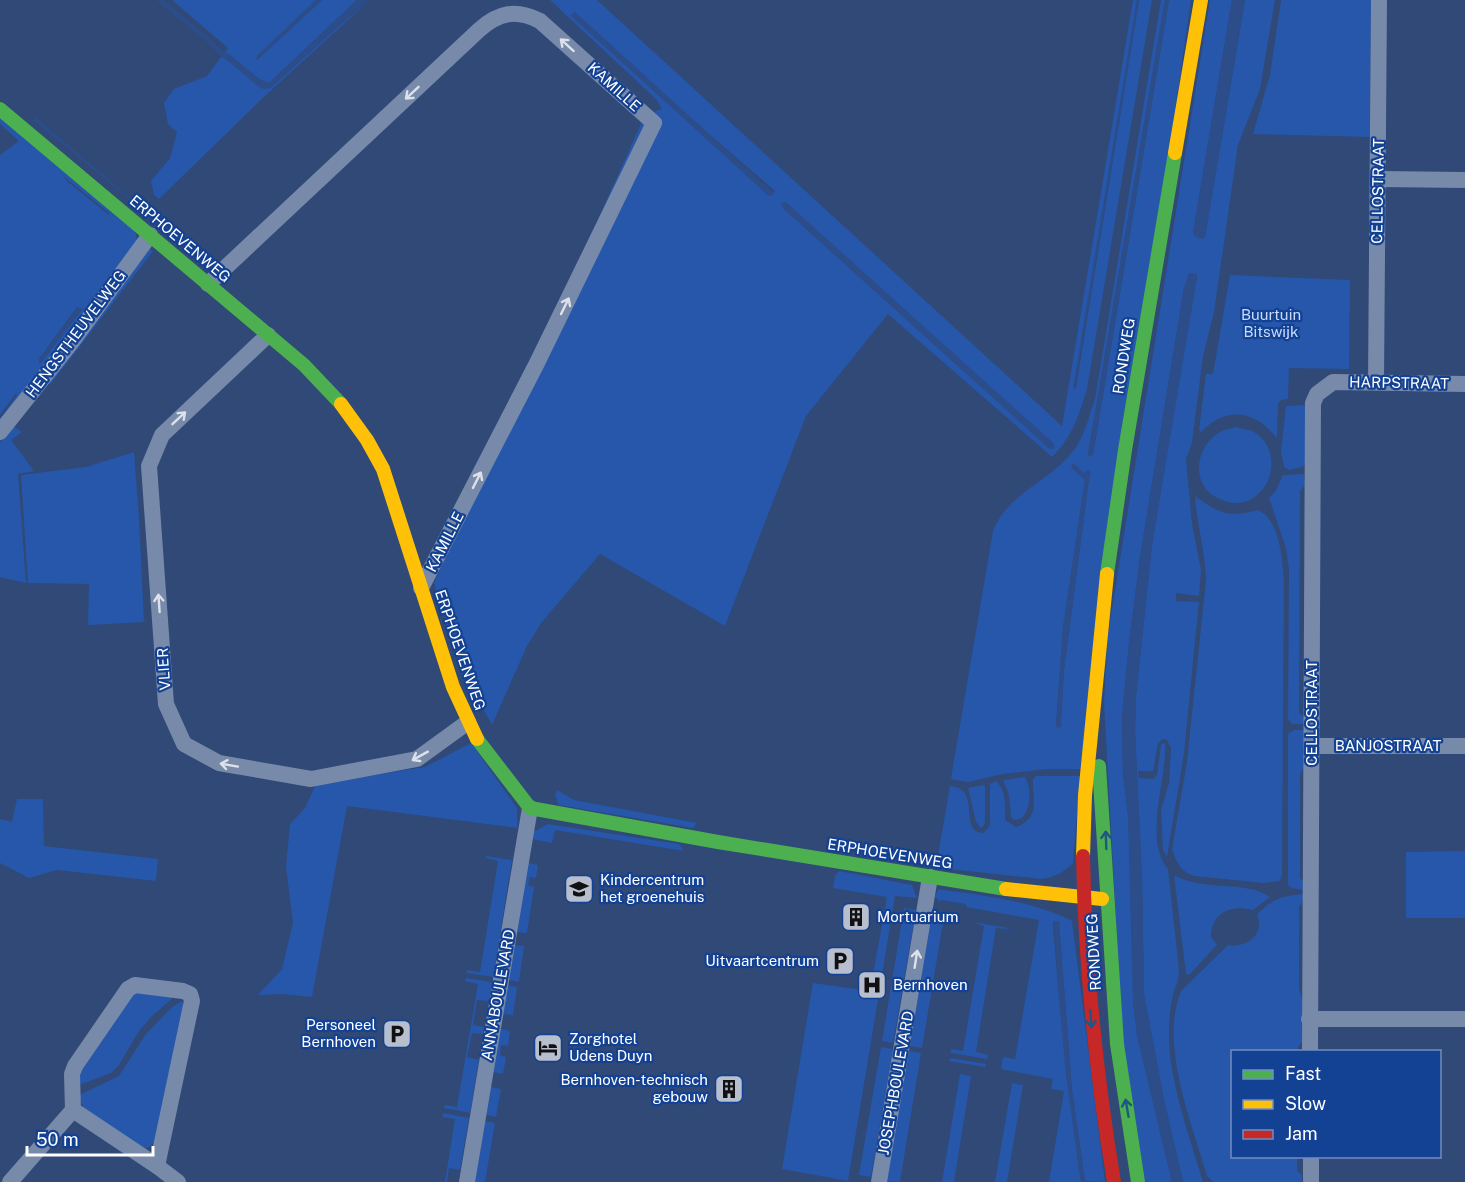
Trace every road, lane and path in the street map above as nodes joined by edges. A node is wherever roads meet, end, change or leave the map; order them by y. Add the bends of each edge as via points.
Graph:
1 (1201, 0) edge
2 (1379, 0) edge
3 (0, 109) edge
4 (1379, 179) junction
5 (1465, 180) edge
6 (150, 235) junction
7 (208, 284) junction
8 (268, 335) junction
9 (1332, 382) joint
10 (1376, 382) junction
11 (1465, 384) edge
12 (0, 432) edge
13 (421, 588) junction
14 (1093, 720) junction
15 (468, 722) junction
16 (1312, 746) junction
17 (1465, 746) edge
18 (530, 808) junction
19 (930, 877) junction
20 (1084, 897) junction
21 (1107, 899) junction
22 (1310, 1019) junction
23 (1465, 1019) edge
24 (1310, 1050) edge
25 (73, 1110) junction
26 (1311, 1158) edge
27 (157, 1166) junction
28 (10, 1182) edge
29 (178, 1182) edge
30 (467, 1182) edge
31 (879, 1182) edge
32 (1114, 1182) edge
33 (1138, 1182) edge
34 (1311, 1182) edge

1 - 14 main road, RONDWEG via 1109,551
2 - 4 street, CELLOSTRAAT
3 - 6 main road, ERPHOEVENWEG
4 - 5 street
4 - 10 street, CELLOSTRAAT
6 - 7 main road, ERPHOEVENWEG
6 - 12 street, HENGSTHEUVELWEG
7 - 8 main road, ERPHOEVENWEG
13 -> 7 street, KAMILLE via 654,123 540,21 517,14 496,17
8 - 13 main road, ERPHOEVENWEG via 329,387 368,438 383,469
15 -> 8 street, VLIER via 417,759 311,779 219,763 184,744 166,704 149,466 162,435
9 - 10 street, HARPSTRAAT
9 - 16 street, CELLOSTRAAT via 1317,394 1313,403
10 - 11 street, HARPSTRAAT
13 - 15 main road, ERPHOEVENWEG
14 - 20 main road, RONDWEG via 1084,803
21 -> 14 main road, RONDWEG via 1103,803
15 - 18 main road, ERPHOEVENWEG via 478,744
16 - 17 street, BANJOSTRAAT
16 - 22 street, CELLOSTRAAT
18 - 19 main road, ERPHOEVENWEG via 703,841
18 - 30 street, ANNABOULEVARD
19 - 20 main road, ERPHOEVENWEG
31 -> 19 street, JOSEPHBOULEVARD
20 - 21 main road, ERPHOEVENWEG
20 -> 32 main road, RONDWEG via 1092,1037
33 -> 21 main road, RONDWEG via 1115,1026
22 - 23 street
22 - 24 street, CELLOSTRAAT
25 - 27 street
25 - 27 street via 75,1066 128,990 135,985 190,994 192,1001
25 - 28 street
26 - 34 street
27 - 29 street

